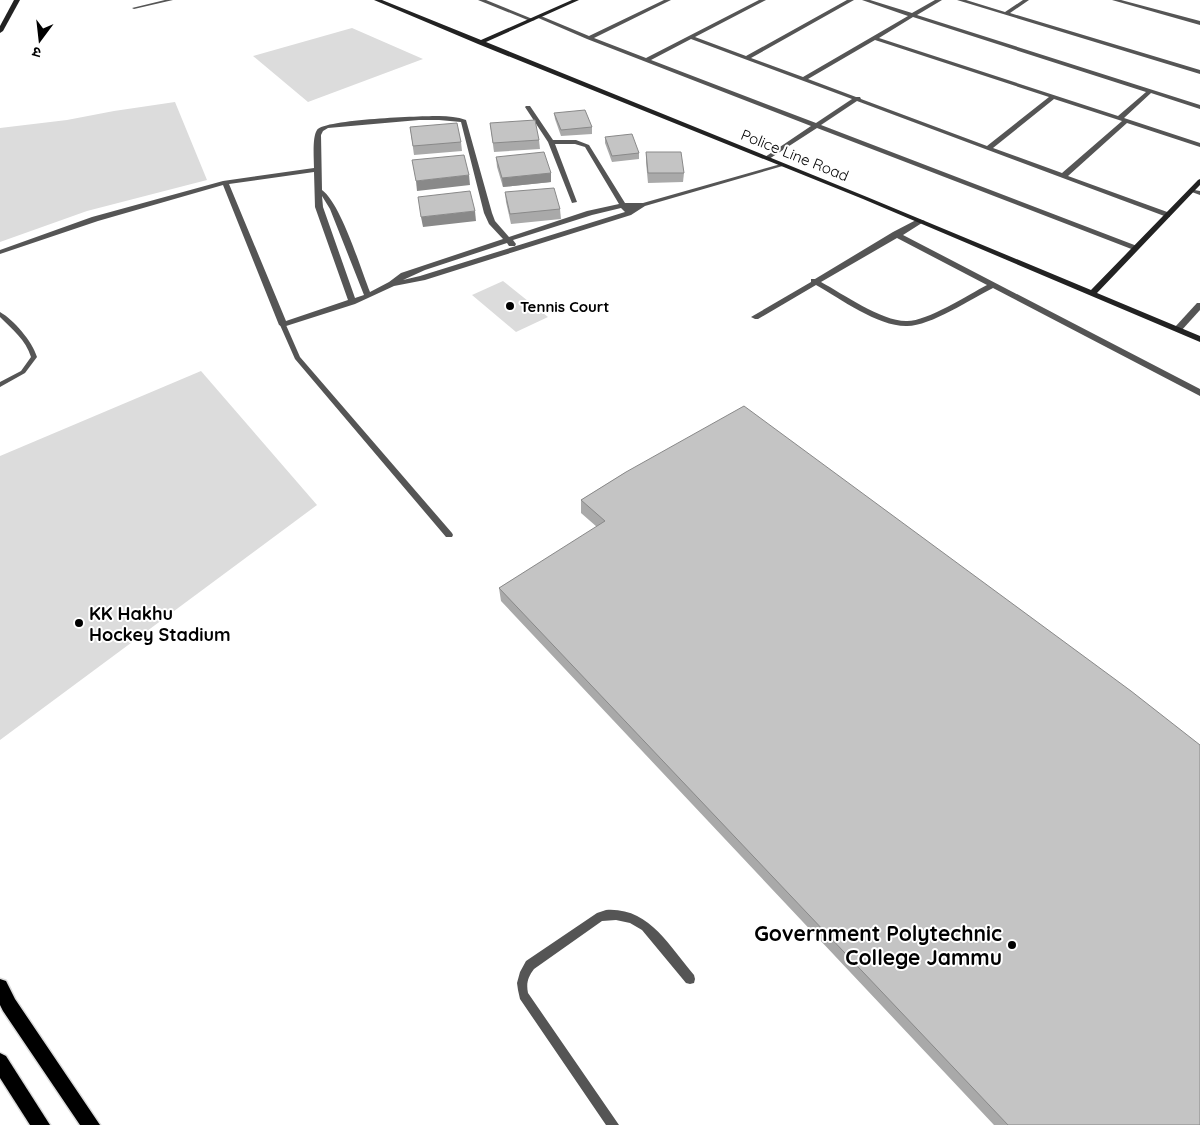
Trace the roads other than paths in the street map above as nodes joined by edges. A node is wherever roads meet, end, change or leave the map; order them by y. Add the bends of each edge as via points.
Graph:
1 (17, 0) edge
2 (171, 0) edge
3 (377, 0) edge
4 (480, 0) edge
5 (576, 0) edge
6 (668, 0) edge
7 (763, 0) edge
8 (850, 0) edge
9 (865, 0) edge
10 (940, 0) edge
11 (960, 0) edge
12 (1026, 0) edge
13 (1115, 0) edge
14 (134, 8) dead end
15 (1006, 14) junction
16 (913, 15) junction
17 (535, 18) junction
18 (1200, 23) edge
19 (0, 31) edge
20 (690, 37) junction
21 (589, 38) junction
22 (874, 38) junction
23 (480, 43) junction
24 (746, 58) junction
25 (646, 60) junction
26 (1200, 72) edge
27 (804, 79) junction
28 (1150, 91) junction
29 (1053, 97) junction
30 (858, 98) junction
31 (528, 107) dead end
32 (1200, 107) edge
33 (1122, 120) junction
34 (817, 126) junction
35 (551, 142) junction
36 (1200, 145) edge
37 (988, 148) junction
38 (767, 158) junction
39 (782, 165) junction
40 (317, 170) junction
41 (1063, 176) junction
42 (1200, 181) edge
43 (225, 182) junction
44 (1191, 190) junction
45 (319, 191) junction
46 (1200, 193) edge
47 (574, 202) dead end
48 (623, 205) junction
49 (644, 205) junction
50 (628, 213) junction
51 (1167, 215) junction
52 (921, 221) junction
53 (896, 234) junction
54 (507, 240) junction
55 (516, 247) junction
56 (1134, 248) junction
57 (0, 252) edge
58 (814, 280) junction
59 (392, 284) junction
60 (994, 284) junction
61 (1092, 294) junction
62 (368, 296) junction
63 (352, 302) junction
64 (1200, 304) edge
65 (0, 314) edge
66 (755, 317) dead end
67 (283, 325) junction
68 (1178, 329) junction
69 (1200, 339) edge
70 (0, 385) edge
71 (1200, 393) edge
72 (449, 535) dead end
73 (690, 979) dead end
74 (0, 987) edge
75 (5, 1008) edge
76 (0, 1062) edge
77 (40, 1125) edge
78 (91, 1125) edge
79 (613, 1125) edge

1 - 19 main road
2 - 14 lane
3 - 23 main road, Police Line Road
4 - 17 street
5 - 17 main road
6 - 21 street
7 - 20 street
8 - 24 street
9 - 16 street
10 - 16 street
11 - 15 street
12 - 15 street
13 - 18 street
15 - 26 street
16 - 22 street
16 - 28 street
17 - 21 street
17 - 23 main road
20 - 24 street
20 - 25 street
21 - 25 street
22 - 27 street
22 - 29 street
23 - 38 main road, Police Line Road
24 - 27 street
25 - 34 street
27 - 30 street
28 - 32 street
28 - 33 street
29 - 33 street
29 - 37 street
30 - 34 street
30 - 37 street
31 - 35 street
33 - 36 street
33 - 41 street
34 - 38 street
34 - 56 street
35 - 47 street
35 - 48 street via 576,142 587,146
37 - 41 street
38 - 39 main road, Police Line Road
39 - 49 street
39 - 52 main road, Police Line Road
40 - 43 street
40 - 45 street
40 - 54 street via 318,135 326,126 462,119 488,214
41 - 51 street
42 - 44 main road
43 - 57 street via 94,219
43 - 67 street
44 - 46 street
44 - 51 main road
45 - 62 street via 334,209
45 - 63 street via 321,214
48 - 49 street
48 - 50 street
48 - 54 street
49 - 50 street
50 - 55 street
51 - 56 main road
52 - 53 street
52 - 61 main road, Police Line Road
53 - 58 street
53 - 60 street
54 - 55 street
54 - 59 street via 404,275
55 - 59 street via 422,278
56 - 61 main road
58 - 60 street via 880,316 906,324 924,319
58 - 66 street
59 - 62 street
60 - 71 street
61 - 68 main road, Police Line Road
62 - 63 street
63 - 67 street
64 - 68 street
65 - 70 lane via 34,352 23,372
67 - 72 lane via 297,358
68 - 69 main road, Police Line Road
73 - 79 lane via 643,924 623,915 611,914 600,916 530,965 524,974 524,995
74 - 75 main road
75 - 78 main road
76 - 77 main road

